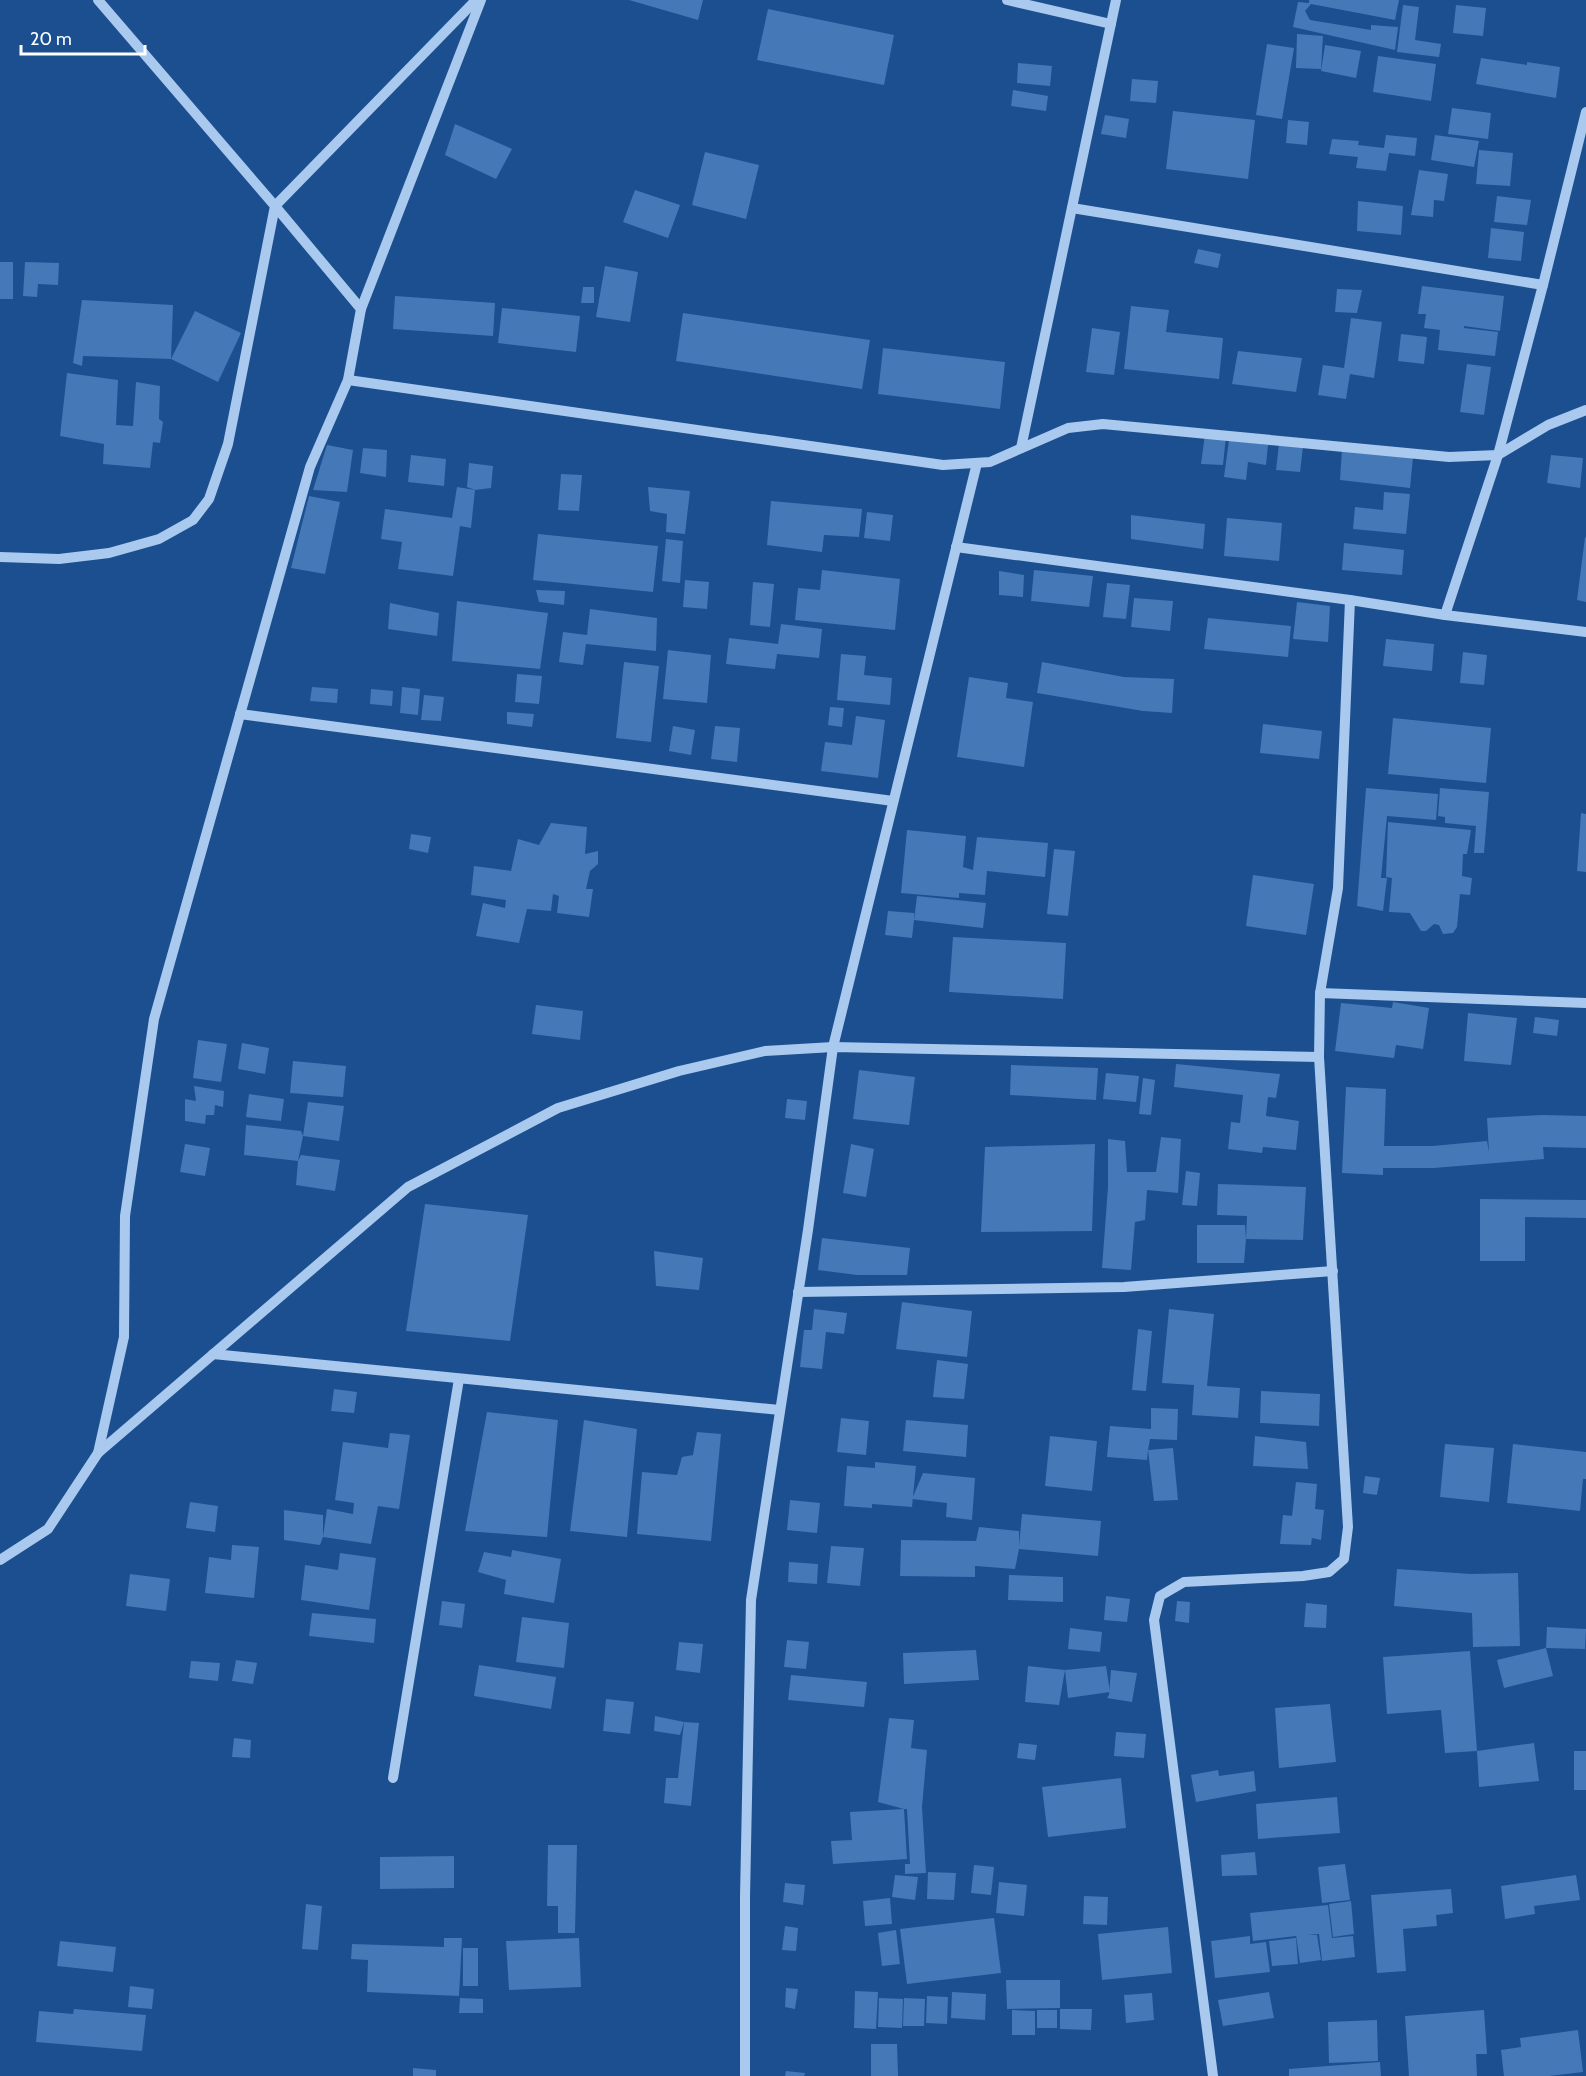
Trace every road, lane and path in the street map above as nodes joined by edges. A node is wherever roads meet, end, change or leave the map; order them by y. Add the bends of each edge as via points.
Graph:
1 (98, 0) edge
2 (476, 0) edge
3 (481, 0) edge
4 (1007, 0) edge
5 (1116, 0) edge
6 (1111, 24) junction
7 (1586, 112) edge
8 (275, 206) junction
9 (1072, 208) junction
10 (1543, 285) junction
11 (361, 309) junction
12 (348, 380) junction
13 (1586, 410) edge
14 (1021, 448) junction
15 (1498, 455) junction
16 (977, 463) junction
17 (956, 547) junction
18 (0, 557) edge
19 (1350, 600) junction
20 (1445, 615) junction
21 (1586, 632) edge
22 (240, 714) junction
23 (893, 801) junction
24 (1320, 993) junction
25 (1586, 1003) edge
26 (833, 1047) junction
27 (1319, 1057) junction
28 (1333, 1271) junction
29 (798, 1292) junction
30 (213, 1354) junction
31 (459, 1379) junction
32 (780, 1410) junction
33 (98, 1453) junction
34 (0, 1560) edge
35 (393, 1778) dead end
36 (745, 2076) edge
37 (1213, 2076) edge

1 - 8 street
2 - 8 street
3 - 11 street
4 - 6 street
5 - 6 street
6 - 9 street
7 - 10 street
8 - 11 street
8 - 18 street via 228,444 209,499 193,520 159,539 110,553 59,559
9 - 10 street
9 - 14 street
10 - 15 street
11 - 12 street
12 - 16 street via 942,465
12 - 22 street via 310,467
13 - 15 street via 1548,425
14 - 15 street via 1068,428 1103,424 1449,457
14 - 16 street via 990,462
15 - 20 street
16 - 17 street
17 - 19 street
17 - 23 street
19 - 20 street
19 - 24 street via 1338,888
20 - 21 street
22 - 23 street
22 - 33 street via 154,1019 124,1216 124,1337
23 - 26 street
24 - 25 street
24 - 27 street
26 - 27 street
26 - 29 street
26 - 30 street via 765,1051 679,1071 558,1108 408,1187
27 - 28 street
28 - 29 street via 1124,1287
28 - 37 street via 1348,1527 1344,1559 1329,1572 1303,1576 1184,1582 1160,1596 1154,1620
29 - 32 street
30 - 31 street
30 - 33 street
31 - 32 street
31 - 35 street
32 - 36 street via 751,1600
33 - 34 street via 48,1529

